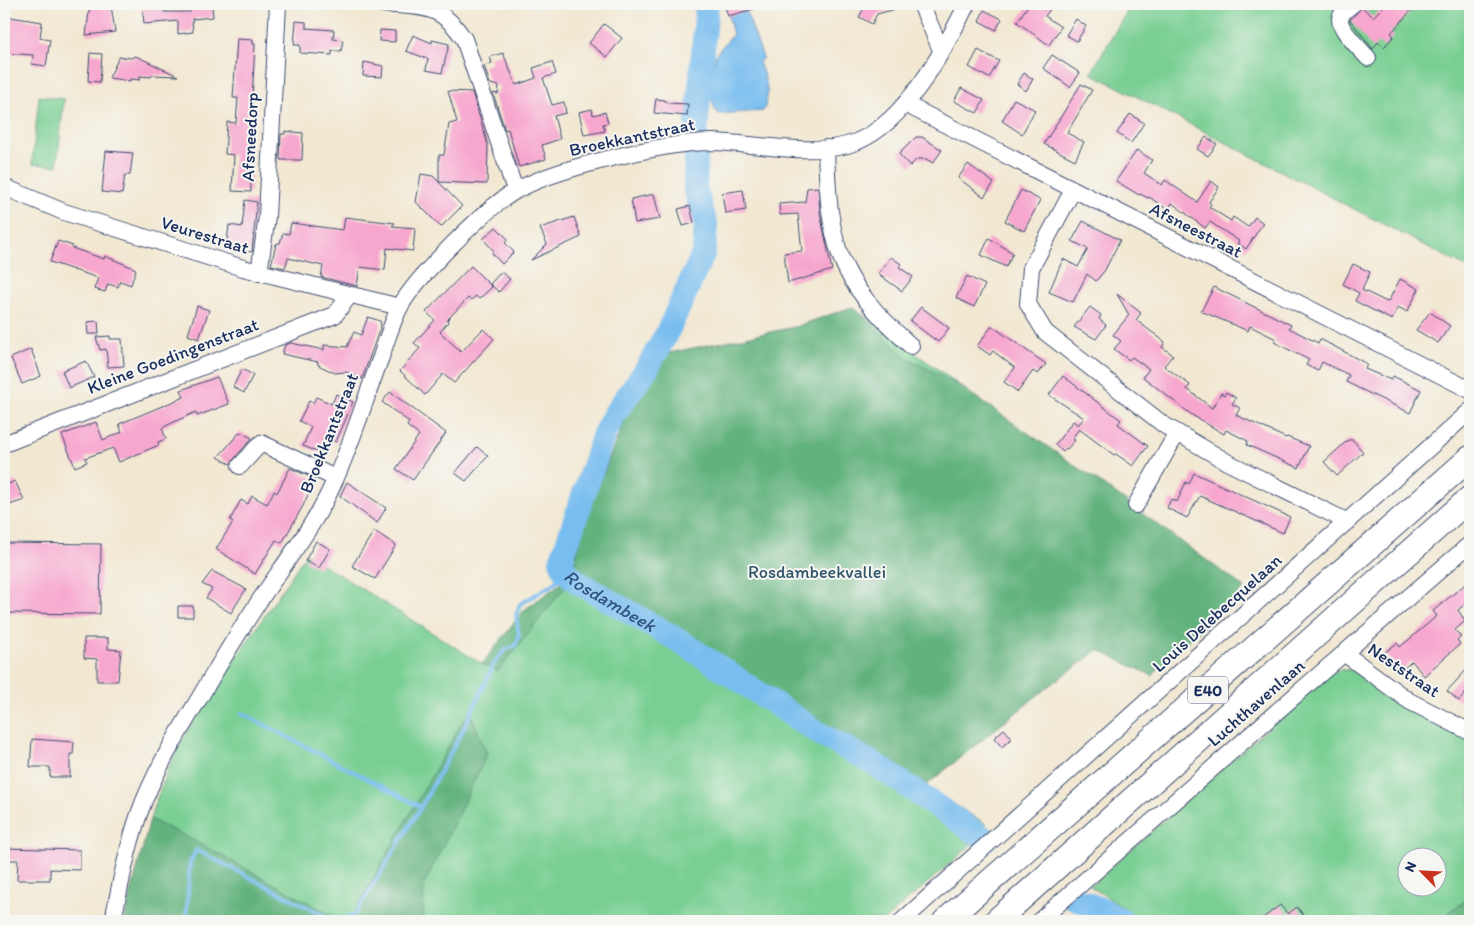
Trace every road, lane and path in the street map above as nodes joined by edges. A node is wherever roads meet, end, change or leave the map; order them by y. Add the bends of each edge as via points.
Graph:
1 (278, 4) edge
2 (383, 4) edge
3 (921, 4) edge
4 (966, 4) edge
5 (1353, 4) edge
6 (424, 6) edge
7 (941, 50) junction
8 (1368, 58) dead end
9 (905, 104) junction
10 (826, 148) junction
11 (4, 187) edge
12 (515, 190) junction
13 (1073, 190) junction
14 (260, 273) junction
15 (349, 296) junction
16 (400, 307) junction
17 (911, 346) dead end
18 (1470, 390) edge
19 (1470, 411) edge
20 (1177, 433) junction
21 (4, 444) edge
22 (1470, 458) edge
23 (240, 466) dead end
24 (335, 478) junction
25 (1470, 498) edge
26 (1136, 505) dead end
27 (1348, 522) junction
28 (1470, 544) edge
29 (1344, 653) junction
30 (1470, 732) edge
31 (113, 921) edge
32 (902, 921) edge
33 (946, 921) edge
34 (996, 921) edge
35 (1039, 921) edge

1 - 14 street, Afsneedorp
2 - 6 street
3 - 7 street
4 - 7 street, Broekkantstraat
5 - 8 street via 1343,12 1340,19 1342,28
6 - 12 street via 452,21 464,39
7 - 9 street, Broekkantstraat
9 - 10 street, Broekkantstraat via 876,131 855,143
9 - 13 street, Afsneestraat
10 - 12 street, Broekkantstraat via 773,148 709,142 669,146 585,165
10 - 17 street via 830,216 834,242 843,266 866,302
11 - 14 street, Veurestraat via 64,212
12 - 16 street, Broekkantstraat via 493,205 467,231 423,277
13 - 18 street, Afsneestraat
13 - 20 street via 1031,268 1028,304 1045,332
14 - 15 street, Veurestraat
15 - 16 street, Veurestraat
15 - 21 street, Kleine Goedingenstraat via 335,315
16 - 24 street, Broekkantstraat
19 - 27 street, Louis Delebecquelaan
20 - 26 street
20 - 27 street via 1227,462
22 - 33 highway, E40
23 - 24 street via 261,443
24 - 31 street, Broekkantstraat via 328,495 242,627 162,759 138,817
25 - 34 highway, E40
27 - 32 street, Louis Delebecquelaan
28 - 29 street, Luchthavenlaan
29 - 30 street, Neststraat via 1409,702
29 - 35 street, Luchthavenlaan

